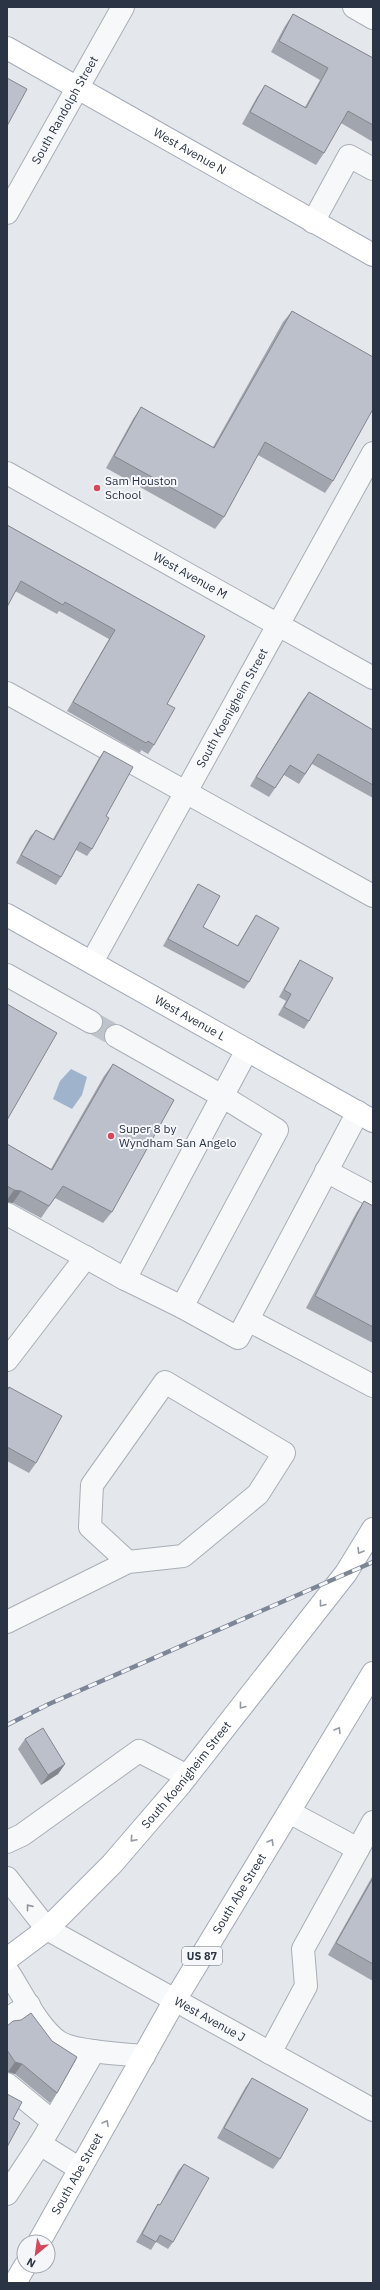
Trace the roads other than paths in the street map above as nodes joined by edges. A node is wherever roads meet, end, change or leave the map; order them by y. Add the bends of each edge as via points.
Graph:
1 (123, 7) edge
2 (354, 7) edge
3 (373, 18) edge
4 (7, 48) edge
5 (77, 88) junction
6 (373, 169) edge
7 (7, 213) edge
8 (313, 222) junction
9 (373, 256) edge
10 (373, 453) edge
11 (7, 473) edge
12 (366, 481) edge
13 (278, 625) junction
14 (373, 678) edge
15 (7, 693) edge
16 (186, 792) junction
17 (373, 896) edge
18 (8, 917) edge
19 (92, 962) junction
20 (7, 976) edge
21 (91, 1022) tunnel mouth
22 (116, 1036) tunnel mouth
23 (246, 1050) junction
24 (222, 1096) junction
25 (365, 1117) edge
26 (326, 1172) junction
27 (373, 1196) edge
28 (7, 1214) edge
29 (86, 1257) junction
30 (125, 1279) junction
31 (182, 1307) junction
32 (248, 1320) junction
33 (7, 1360) edge
34 (373, 1386) edge
35 (373, 1529) edge
36 (128, 1562) junction
37 (7, 1622) edge
38 (373, 1673) edge
39 (188, 1776) junction
40 (289, 1812) junction
41 (373, 1822) edge
42 (7, 1842) edge
43 (358, 1849) junction
44 (8, 1884) edge
45 (47, 1929) junction
46 (8, 1959) edge
47 (175, 2000) junction
48 (29, 2005) junction
49 (7, 2019) edge
50 (94, 2051) junction
51 (270, 2053) junction
52 (144, 2056) junction
53 (7, 2084) edge
54 (373, 2110) edge
55 (53, 2122) junction
56 (40, 2144) junction
57 (80, 2169) junction
58 (7, 2194) edge
59 (43, 2234) edge
60 (20, 2274) edge
61 (15, 2283) edge

1 - 5 street, South Randolph Street
2 - 3 street
4 - 5 main road, West Avenue N
5 - 7 street, South Randolph Street
5 - 8 main road, West Avenue N
6 - 8 street via 349,156
8 - 9 main road, West Avenue N
10 - 12 street, South Koenigheim Street
11 - 13 street, West Avenue M
12 - 13 street, South Koenigheim Street
13 - 14 street, West Avenue M
13 - 16 street, South Koenigheim Street
15 - 16 street
16 - 17 street
16 - 19 street, South Koenigheim Street
18 - 19 main road, West Avenue L
19 - 23 main road, West Avenue L
20 - 21 street
22 - 24 street
23 - 24 street
23 - 25 main road, West Avenue L
24 - 30 street
24 - 31 street via 277,1130
25 - 26 street
26 - 27 street
26 - 32 street
28 - 29 street
29 - 30 street
29 - 33 street
30 - 31 street
31 - 32 street via 238,1338
32 - 34 street
35 -> 39 main road, South Koenigheim Street via 346,1573
36 - 36 street via 183,1556 258,1494 284,1453 165,1382 92,1486 90,1527
36 - 37 street
40 -> 38 main road, South Abe Street / US 87
39 - 42 street via 139,1751 22,1835
39 -> 45 main road, South Koenigheim Street via 112,1864
40 - 43 street
47 -> 40 main road, South Abe Street / US 87
41 - 43 street
43 - 51 street via 303,1950 306,1986
45 -> 44 street
45 - 46 main road, South Koenigheim Street
45 - 47 street, West Avenue J
46 - 48 street
47 - 51 street, West Avenue J
47 - 52 main road, South Abe Street / US 87
48 - 49 street
48 - 50 street via 40,2034 60,2042 63,2052
50 - 52 street
50 - 55 street
51 - 54 street, West Avenue J
57 -> 52 main road, South Abe Street / US 87
53 - 55 street via 30,2095
55 - 56 street
56 - 57 street
56 - 58 street
57 - 59 main road, South Abe Street / US 87
60 - 61 main road

